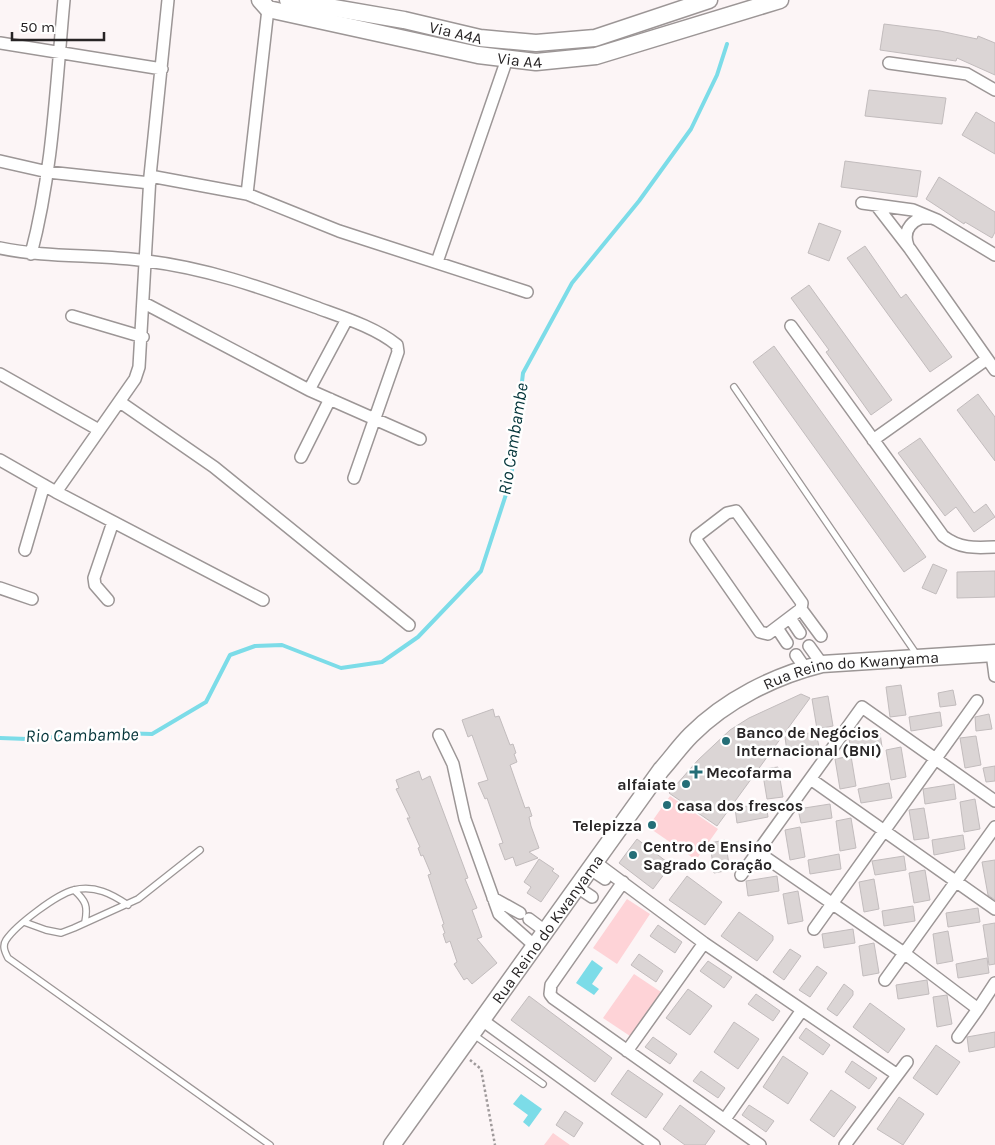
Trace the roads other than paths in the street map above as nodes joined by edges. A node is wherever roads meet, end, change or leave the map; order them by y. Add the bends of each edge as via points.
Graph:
1 (64, 0) edge
2 (168, 0) edge
3 (288, 0) edge
4 (709, 0) edge
5 (780, 0) edge
6 (262, 2) edge
7 (0, 43) edge
8 (59, 53) junction
9 (507, 59) junction
10 (889, 63) dead end
11 (162, 69) junction
12 (995, 90) edge
13 (0, 161) edge
14 (48, 172) junction
15 (150, 180) junction
16 (246, 194) junction
17 (862, 203) dead end
18 (876, 205) junction
19 (937, 220) junction
20 (0, 248) edge
21 (910, 249) junction
22 (31, 254) junction
23 (995, 255) edge
24 (147, 261) junction
25 (437, 262) junction
26 (527, 292) dead end
27 (144, 303) junction
28 (72, 316) dead end
29 (347, 319) junction
30 (791, 326) dead end
31 (143, 337) junction
32 (987, 359) junction
33 (995, 370) edge
34 (0, 374) edge
35 (734, 387) dead end
36 (309, 390) junction
37 (330, 399) junction
38 (120, 402) junction
39 (374, 420) junction
40 (100, 430) junction
41 (420, 439) dead end
42 (873, 440) junction
43 (301, 457) dead end
44 (0, 460) edge
45 (354, 478) dead end
46 (44, 486) junction
47 (56, 492) junction
48 (113, 522) junction
49 (995, 547) edge
50 (24, 550) dead end
51 (0, 588) edge
52 (32, 599) dead end
53 (108, 600) dead end
54 (263, 600) dead end
55 (801, 609) junction
56 (790, 618) junction
57 (409, 625) dead end
58 (777, 628) junction
59 (800, 632) dead end
60 (821, 636) dead end
61 (787, 642) dead end
62 (809, 646) dead end
63 (994, 653) edge
64 (918, 656) junction
65 (822, 664) junction
66 (995, 674) edge
67 (977, 701) dead end
68 (439, 735) dead end
69 (935, 760) junction
70 (812, 780) junction
71 (995, 801) edge
72 (995, 827) edge
73 (883, 830) junction
74 (200, 850) dead end
75 (759, 854) junction
76 (592, 866) junction
77 (741, 875) dead end
78 (957, 881) junction
79 (614, 883) junction
80 (577, 887) junction
81 (74, 890) junction
82 (493, 898) junction
83 (599, 902) junction
84 (128, 904) junction
85 (832, 905) junction
86 (995, 909) edge
87 (24, 922) junction
88 (84, 922) junction
89 (814, 929) dead end
90 (545, 931) junction
91 (704, 943) junction
92 (535, 946) junction
93 (904, 953) junction
94 (885, 980) dead end
95 (995, 983) edge
96 (978, 1009) junction
97 (802, 1010) junction
98 (477, 1027) junction
99 (958, 1037) dead end
100 (627, 1051) junction
101 (907, 1062) dead end
102 (896, 1074) junction
103 (543, 1084) dead end
104 (725, 1119) junction
105 (640, 1141) edge
106 (270, 1145) edge
107 (392, 1145) edge
108 (654, 1145) edge
109 (760, 1145) edge
110 (845, 1145) edge

1 - 8 street
2 - 11 street
3 - 4 main road, Via A4A via 404,20 480,38 521,43 595,38
5 - 9 main road, Via A4 via 596,56 536,62
6 - 9 main road, Via A4 via 478,55
6 - 16 street
7 - 8 street
8 - 11 street
8 - 14 street
9 - 25 street
10 - 12 street via 967,74
11 - 15 street
13 - 14 street
14 - 15 street
14 - 22 street via 43,210
15 - 16 street
15 - 24 street
16 - 25 street via 339,231
17 - 18 street
18 - 19 street via 913,210
18 - 21 street
19 - 21 street via 921,218 910,226 906,236
19 - 23 street
20 - 22 street
21 - 32 street
22 - 24 street
24 - 27 street
24 - 29 street via 244,281
25 - 26 street
27 - 31 street
27 - 36 street
28 - 31 street
29 - 36 street
29 - 39 street via 397,345 398,352
30 - 42 street
31 - 38 street via 140,367
32 - 33 street
32 - 42 street
34 - 40 street
35 - 64 lane
36 - 37 street
37 - 39 street
37 - 43 street
38 - 40 street
38 - 57 street via 214,467
39 - 41 street
39 - 45 street
40 - 47 street
42 - 49 street via 943,536 955,545
44 - 46 street
46 - 47 street
46 - 50 street
47 - 48 street
48 - 53 street via 94,578 95,586
48 - 54 street
51 - 52 street
55 - 56 street
55 - 58 street via 801,600 736,511 727,512 697,536 696,542 760,632 768,634
55 - 60 street
56 - 58 street
56 - 59 street
58 - 61 street
62 - 65 street
63 - 64 main road, Rua Reino do Kwanyama
63 - 66 street
64 - 65 main road, Rua Reino do Kwanyama
65 - 76 main road, Rua Reino do Kwanyama via 801,662 735,700 691,735 661,770
67 - 69 street
68 - 82 street via 453,764 464,820
69 - 70 street via 862,707
69 - 71 street
69 - 73 street
70 - 73 street
70 - 75 street
72 - 78 street
73 - 78 street
73 - 85 street
74 - 84 lane
75 - 77 street
75 - 85 street
76 - 79 street
76 - 79 street
76 - 80 main road, Rua Reino do Kwanyama
78 - 86 street
78 - 93 street
79 - 83 street
79 - 91 street
80 - 83 street
80 - 90 main road, Rua Reino do Kwanyama
81 - 84 lane via 104,891
81 - 87 lane
81 - 88 lane via 85,900
82 - 90 street
82 - 92 street via 498,914
83 - 100 street via 550,994
84 - 88 lane
85 - 89 street
85 - 93 street
87 - 88 lane via 61,933
87 - 106 lane via 5,940 3,949 8,958
90 - 92 main road, Rua Reino do Kwanyama
91 - 97 street
91 - 100 street
92 - 98 main road, Rua Reino do Kwanyama
93 - 94 street
93 - 96 street
95 - 96 street
96 - 99 street
97 - 102 street
97 - 104 street
98 - 103 lane
98 - 105 street
98 - 107 main road, Rua Reino do Kwanyama
100 - 104 street
101 - 102 street
102 - 110 street
104 - 109 street
105 - 108 street

